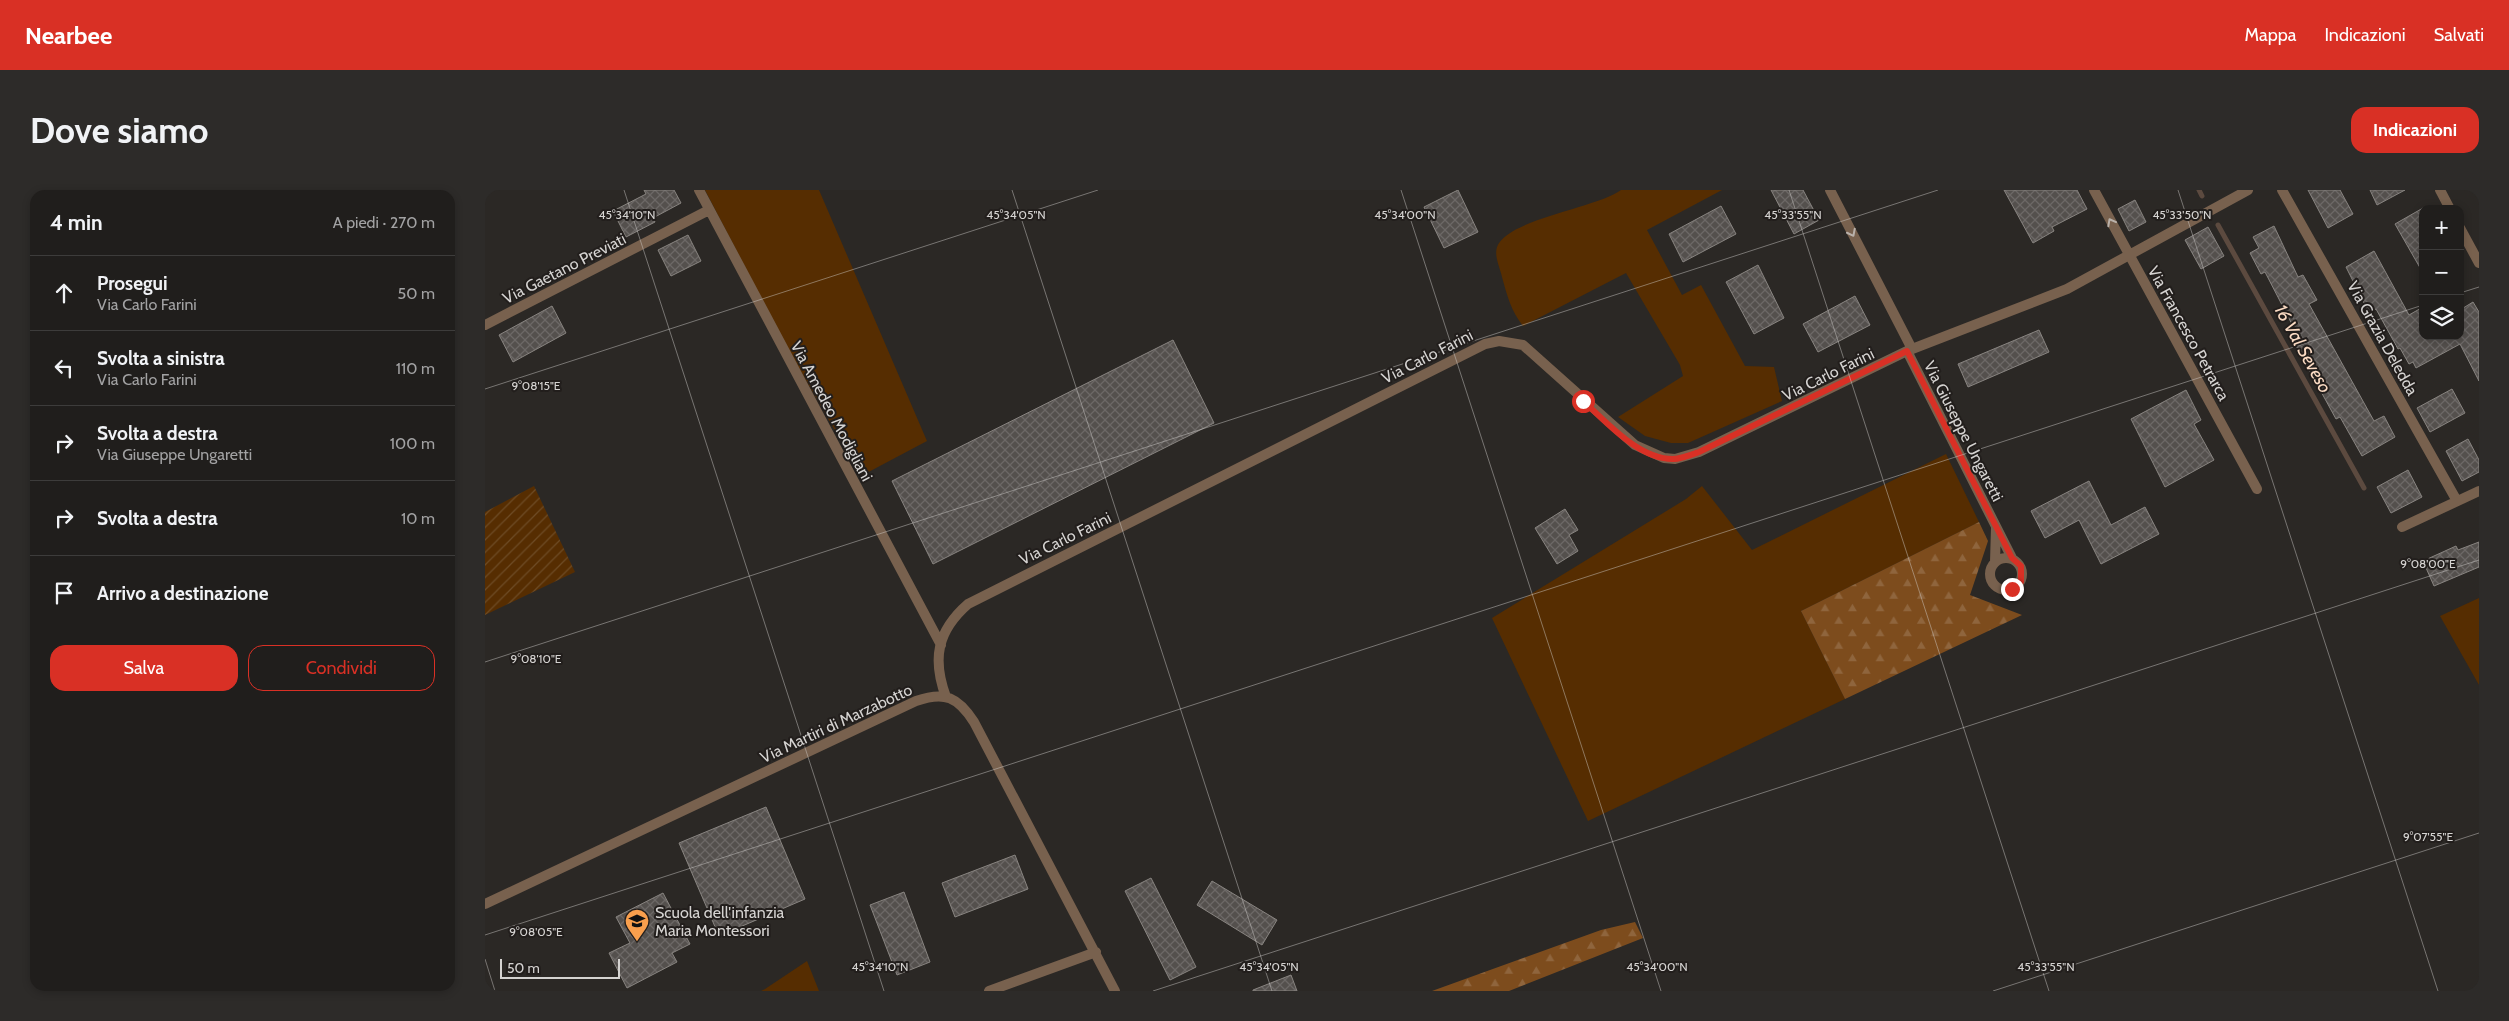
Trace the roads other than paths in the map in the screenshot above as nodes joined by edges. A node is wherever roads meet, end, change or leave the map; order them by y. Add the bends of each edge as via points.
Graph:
1 (699, 190) edge
2 (1830, 190) edge
3 (2094, 190) edge
4 (2248, 190) edge
5 (2282, 190) edge
6 (2440, 190) edge
7 (2448, 205) edge
8 (709, 210) junction
9 (2464, 235) edge
10 (2129, 254) junction
11 (2479, 263) edge
12 (485, 325) edge
13 (1910, 350) junction
14 (2257, 489) dead end
15 (2479, 492) edge
16 (2457, 501) junction
17 (1995, 525) junction
18 (2402, 527) dead end
19 (2012, 558) junction
20 (1995, 562) junction
21 (941, 645) junction
22 (946, 696) junction
23 (485, 904) edge
24 (1096, 952) junction
25 (989, 991) edge
26 (1115, 991) edge

1 - 8 street, Via Amedeo Modigliani
2 -> 13 street, Via Giuseppe Ungaretti
10 -> 3 street, Via Francesco Petrarca
4 - 10 street, Via Carlo Farini
5 - 16 street, Via Grazia Deledda
6 - 7 street
8 - 12 street, Via Gaetano Previati
8 - 21 street, Via Amedeo Modigliani
9 - 11 street
10 - 13 street, Via Carlo Farini via 2045,299
10 - 14 street, Via Francesco Petrarca
13 - 17 street, Via Giuseppe Ungaretti
13 - 21 street, Via Carlo Farini via 1707,448 1675,459 1656,456 1635,445 1523,345 1499,341 1485,344 981,597 959,613 945,632
15 - 16 street
16 - 18 street
17 - 19 street, Via Giuseppe Ungaretti
17 - 20 street, Via Giuseppe Ungaretti
19 - 20 street
19 - 20 street via 2021,566 2022,577 2012,589 2001,589 1993,582 1990,572
21 - 22 street, Via Carlo Farini via 938,669
22 - 23 street, Via Martiri di Marzabotto via 930,696 916,701
22 - 24 street via 959,702 974,722
24 - 25 street
24 - 26 street

